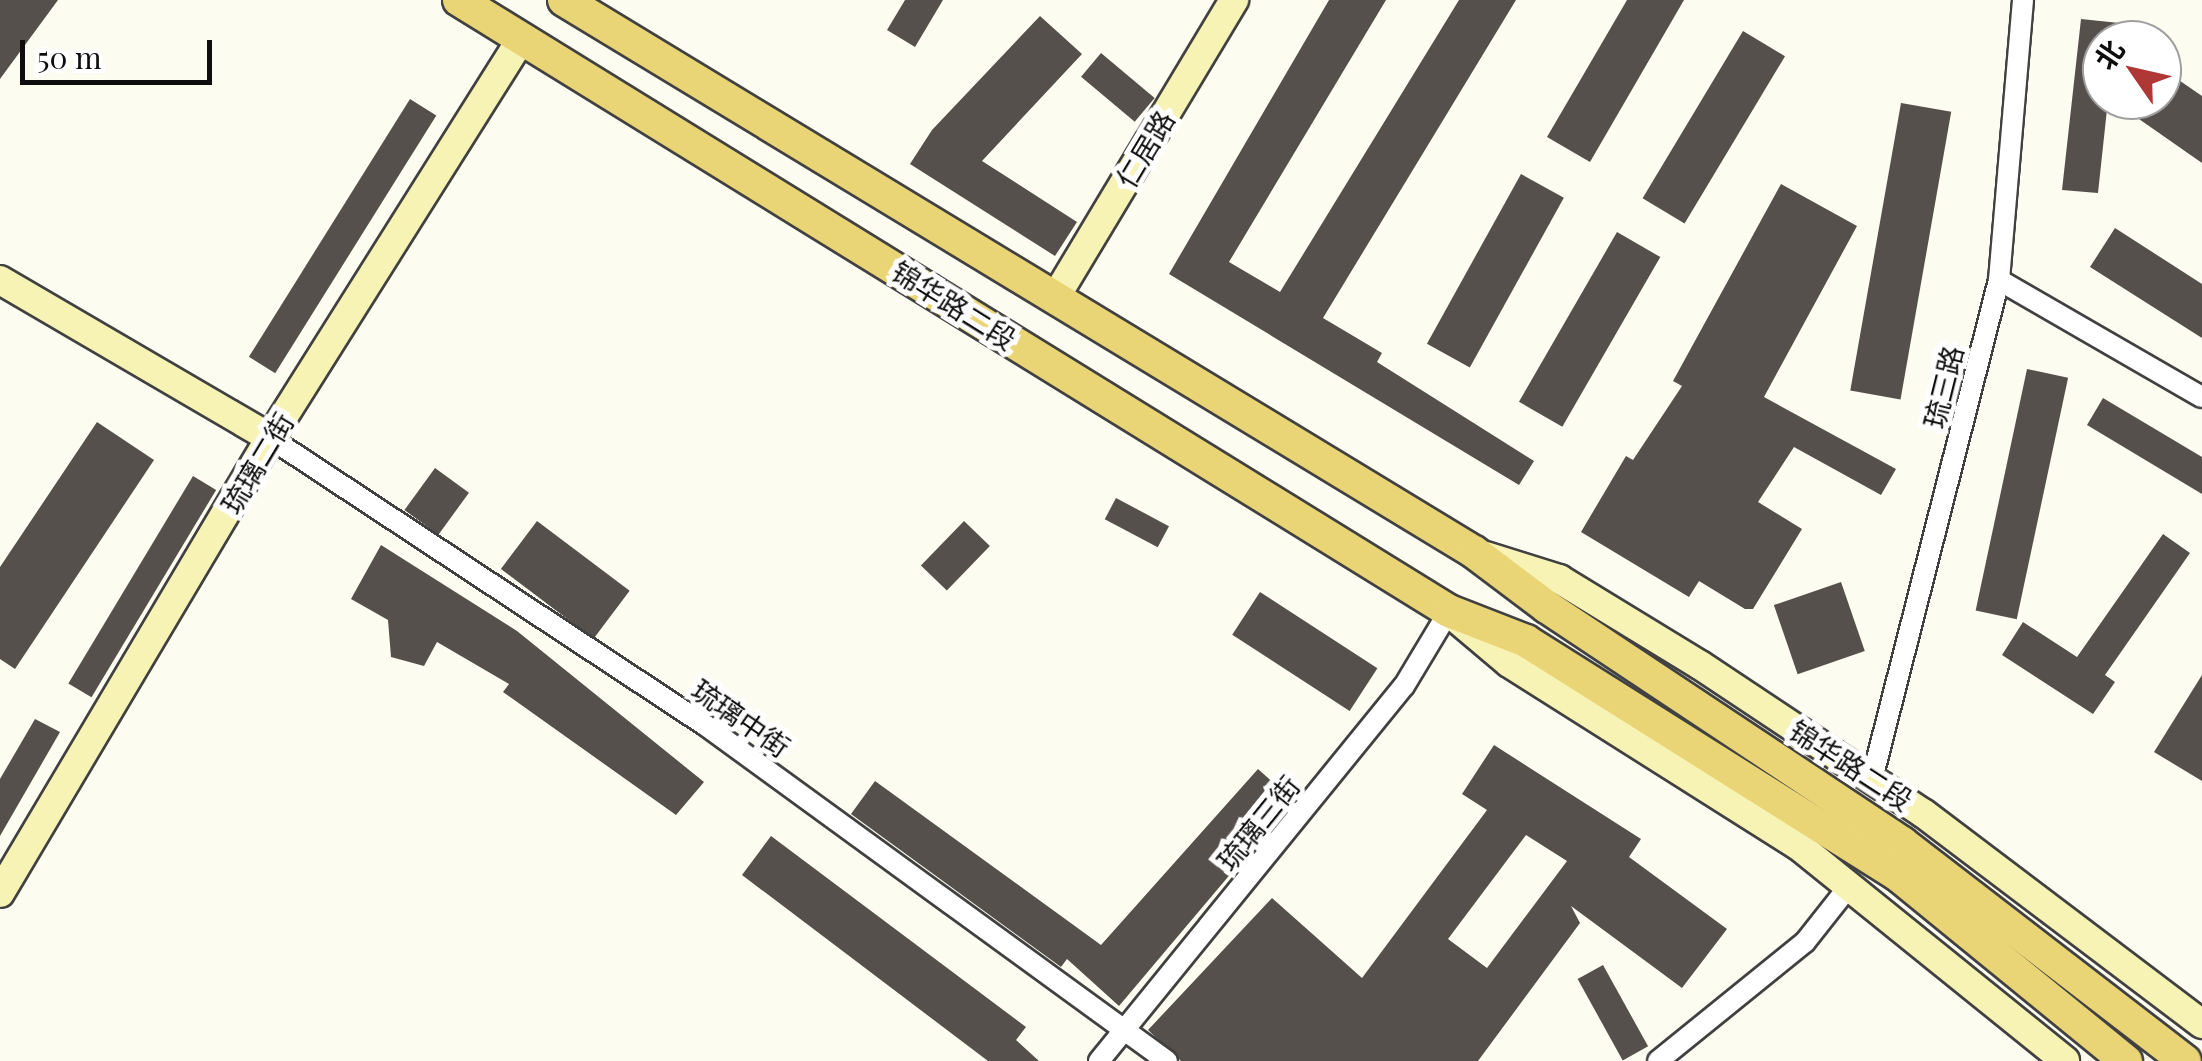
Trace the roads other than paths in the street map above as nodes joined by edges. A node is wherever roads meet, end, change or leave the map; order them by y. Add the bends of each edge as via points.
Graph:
1 (460, 0) edge
2 (564, 0) edge
3 (1234, 0) edge
4 (2023, 0) edge
5 (522, 38) junction
6 (0, 280) edge
7 (1999, 280) junction
8 (1055, 298) junction
9 (2202, 397) edge
10 (270, 438) junction
11 (1474, 552) junction
12 (1448, 611) junction
13 (1872, 780) junction
14 (1850, 885) junction
15 (0, 893) edge
16 (2202, 1024) edge
17 (1125, 1030) junction
18 (1099, 1061) edge
19 (1166, 1061) edge
20 (1658, 1061) edge
21 (2065, 1061) edge
22 (2126, 1061) edge
23 (2184, 1061) edge

1 - 5 main road, 锦华路二段
2 - 8 main road, 锦华路二段
3 - 8 street, 仁居路
4 - 7 street, 琉三路
5 - 10 street, 琉璃二街
5 - 12 main road, 锦华路二段
6 - 10 street
7 - 9 street
7 - 13 street, 琉三路
8 - 11 main road, 锦华路二段
10 - 15 street, 琉璃二街
10 - 17 street, 琉璃中街 via 705,725
11 - 13 street, 锦华路二段 via 1559,580
11 - 23 main road, 锦华路二段 via 1902,843
12 - 14 street, 锦华路二段 via 1509,663
12 - 17 street, 琉璃三街 via 1404,686
12 - 22 main road, 锦华路二段 via 1526,641 1899,876
13 - 16 street, 锦华路二段 via 2086,930
14 - 20 street via 1805,942
14 - 21 street, 锦华路二段
17 - 18 street, 琉璃三街
17 - 19 street, 琉璃中街

